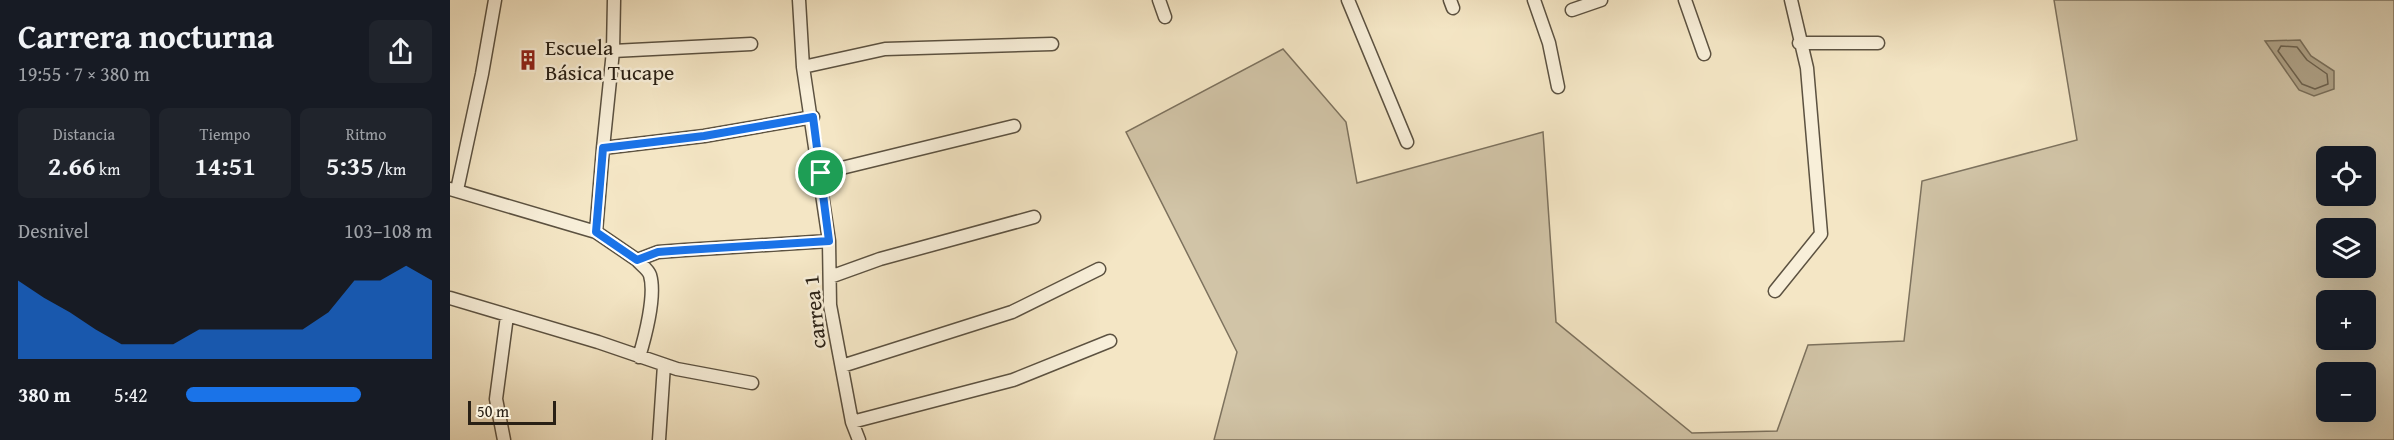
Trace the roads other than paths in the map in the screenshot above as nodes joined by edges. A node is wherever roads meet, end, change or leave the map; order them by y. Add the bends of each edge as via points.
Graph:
1 (495, 0) edge
2 (614, 0) edge
3 (799, 0) edge
4 (1160, 0) edge
5 (1348, 0) edge
6 (1534, 0) edge
7 (1601, 0) edge
8 (1684, 0) edge
9 (1791, 0) edge
10 (1572, 10) dead end
11 (1165, 17) dead end
12 (1799, 43) junction
13 (1878, 43) dead end
14 (751, 44) dead end
15 (1052, 44) dead end
16 (613, 51) junction
17 (1704, 54) dead end
18 (803, 67) junction
19 (1558, 87) dead end
20 (813, 117) junction
21 (1014, 126) dead end
22 (1407, 142) dead end
23 (603, 148) junction
24 (821, 173) junction
25 (453, 190) edge
26 (1034, 216) dead end
27 (596, 232) junction
28 (829, 241) junction
29 (637, 260) junction
30 (1099, 269) dead end
31 (830, 277) junction
32 (1775, 291) dead end
33 (450, 298) edge
34 (507, 316) junction
35 (1110, 341) dead end
36 (639, 357) junction
37 (664, 365) junction
38 (842, 366) junction
39 (752, 383) dead end
40 (852, 422) junction
41 (504, 440) edge
42 (659, 440) edge
43 (860, 440) edge

1 - 25 street via 482,74
2 - 16 street
3 - 18 street, carrea 1
4 - 11 street
5 - 22 street
6 - 19 street via 1549,43
7 - 10 street
8 - 17 street
9 - 12 street
12 - 13 street
12 - 32 street via 1807,68 1821,234
14 - 16 street
15 - 18 street via 885,49
16 - 23 street
18 - 20 street, carrea 1
20 - 23 street
20 - 24 street, carrea 1
21 - 24 street
23 - 27 street
24 - 28 street, carrea 1
25 - 27 street
26 - 31 street
27 - 29 street
28 - 29 street via 658,252
28 - 31 street, carrea 1
29 - 36 street via 649,273 651,289
30 - 38 street via 1012,312
31 - 38 street, carrea 1 via 830,305
33 - 34 street
34 - 36 street
34 - 41 street via 496,399
35 - 40 street via 1013,380
36 - 37 street
37 - 39 street
37 - 42 street
38 - 40 street, carrea 1
40 - 43 street, carrea 1

